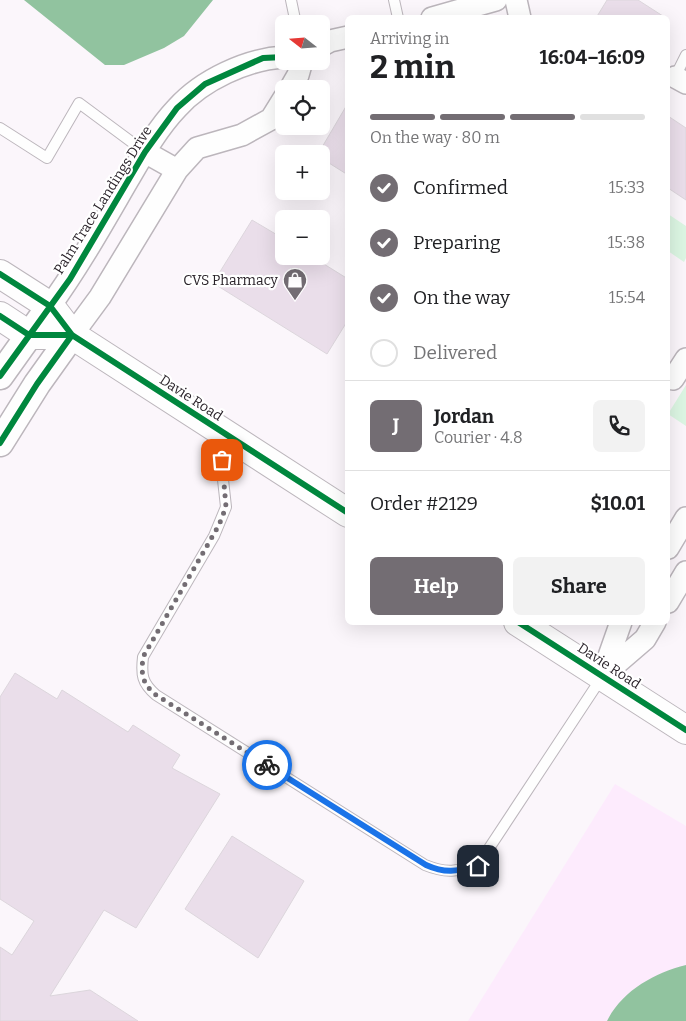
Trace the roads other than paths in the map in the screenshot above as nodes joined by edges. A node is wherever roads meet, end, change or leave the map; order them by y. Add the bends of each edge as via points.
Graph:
1 (291, 0) edge
2 (394, 0) edge
3 (496, 0) edge
4 (516, 0) edge
5 (294, 15) edge
6 (397, 15) edge
7 (443, 15) edge
8 (519, 15) edge
9 (345, 38) edge
10 (330, 41) edge
11 (686, 55) edge
12 (275, 57) edge
13 (680, 80) edge
14 (275, 113) edge
15 (0, 128) edge
16 (145, 152) junction
17 (177, 170) junction
18 (0, 274) edge
19 (50, 306) junction
20 (0, 316) edge
21 (29, 335) junction
22 (72, 335) junction
23 (686, 359) edge
24 (0, 376) edge
25 (670, 377) edge
26 (218, 429) junction
27 (0, 443) edge
28 (345, 511) edge
29 (686, 518) edge
30 (670, 545) edge
31 (686, 572) edge
32 (670, 599) edge
33 (523, 625) edge
34 (620, 625) edge
35 (653, 625) edge
36 (602, 676) junction
37 (686, 730) edge

1 - 5 lane
2 - 6 lane
3 - 7 street
4 - 8 street
9 - 10 street
11 - 13 lane
12 - 16 street, Palm Trace Landings Drive via 263,58 205,84 176,108
14 - 17 street via 271,119 242,135 197,148
15 - 16 lane via 47,158 79,103
16 - 17 street
16 - 19 street, Palm Trace Landings Drive via 70,279
17 - 22 street via 100,297
18 - 19 main road, Davie Road
19 - 21 street
19 - 22 main road, Davie Road
20 - 21 main road
21 - 22 main road
21 - 24 street
22 - 26 main road, Davie Road
22 - 27 street
23 - 25 street via 673,379
26 - 28 main road, Davie Road
26 - 36 lane via 226,507 214,536 143,657 141,672 145,686 156,695 441,872 478,866
29 - 30 street
31 - 32 street
33 - 36 main road, Davie Road
34 - 36 street
35 - 36 street via 645,639
36 - 37 main road, Davie Road

